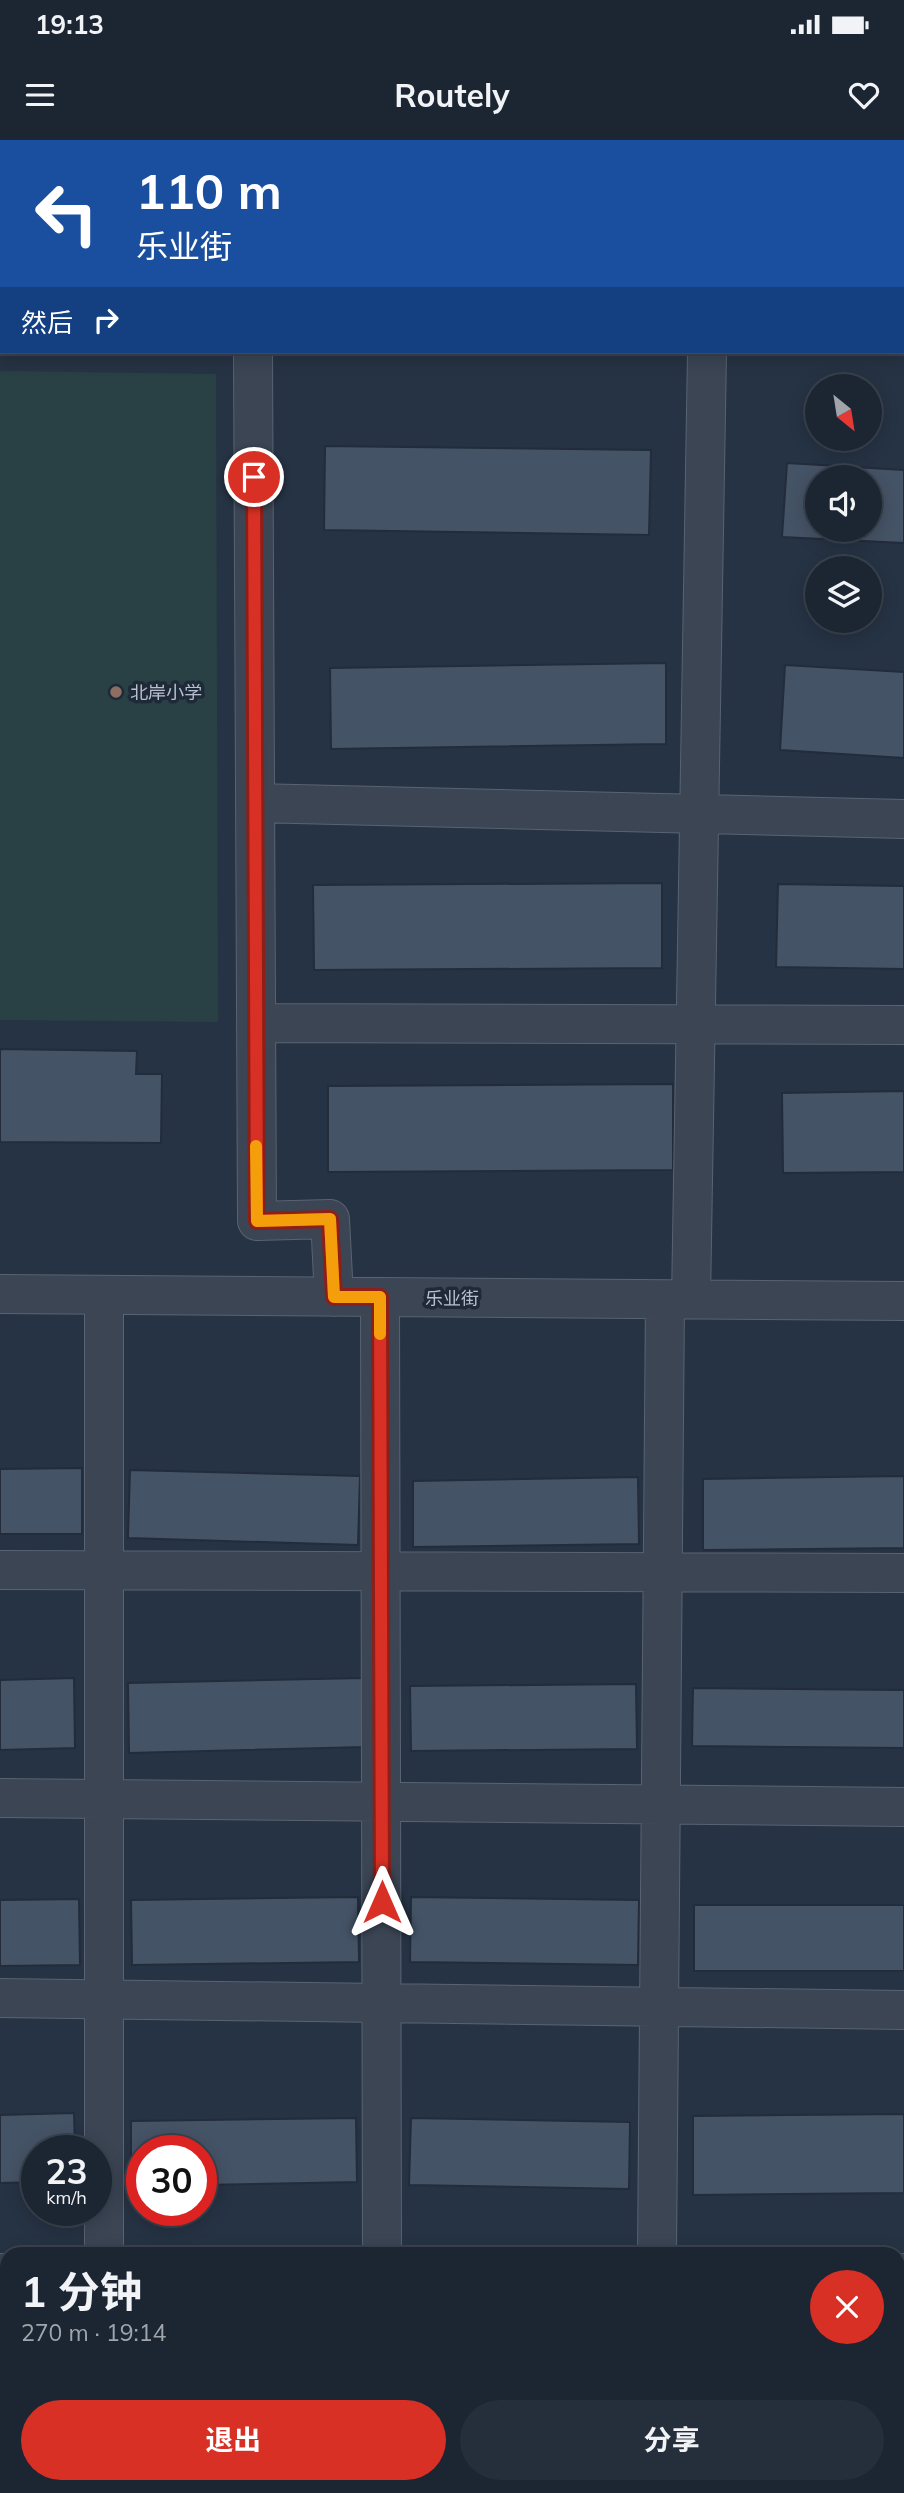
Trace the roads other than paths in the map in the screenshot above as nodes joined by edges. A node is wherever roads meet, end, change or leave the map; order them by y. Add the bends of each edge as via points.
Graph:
1 (253, 354) edge
2 (707, 354) edge
3 (255, 803) junction
4 (699, 816) junction
5 (904, 819) edge
6 (256, 1023) junction
7 (696, 1024) junction
8 (904, 1025) edge
9 (0, 1294) edge
10 (104, 1295) junction
11 (334, 1297) junction
12 (380, 1297) junction
13 (678, 1300) junction
14 (904, 1301) edge
15 (0, 1570) edge
16 (104, 1570) junction
17 (381, 1571) junction
18 (662, 1572) junction
19 (904, 1573) edge
20 (0, 1798) edge
21 (104, 1799) junction
22 (381, 1802) junction
23 (660, 1804) junction
24 (904, 1807) edge
25 (0, 1998) edge
26 (104, 2000) junction
27 (382, 2002) junction
28 (659, 2007) junction
29 (904, 2010) edge
30 (104, 2247) edge
31 (382, 2247) edge
32 (657, 2247) edge

1 - 3 street
2 - 4 street
3 - 4 street
3 - 6 street
4 - 5 street
4 - 7 street
6 - 7 street
6 - 11 street via 257,1221 330,1219
7 - 8 street
7 - 13 street
9 - 10 street, 乐业街
10 - 11 street, 乐业街
10 - 16 street
11 - 12 street, 乐业街
12 - 13 street, 乐业街
12 - 17 street
13 - 14 street, 乐业街
13 - 18 street
15 - 16 street
16 - 17 street
16 - 21 street
17 - 18 street
17 - 22 street
18 - 19 street
18 - 23 street
20 - 21 street
21 - 22 street
21 - 26 street
22 - 23 street
22 - 27 street
23 - 24 street
23 - 28 street
25 - 26 street
26 - 27 street
26 - 30 street
27 - 28 street
27 - 31 street
28 - 29 street
28 - 32 street

